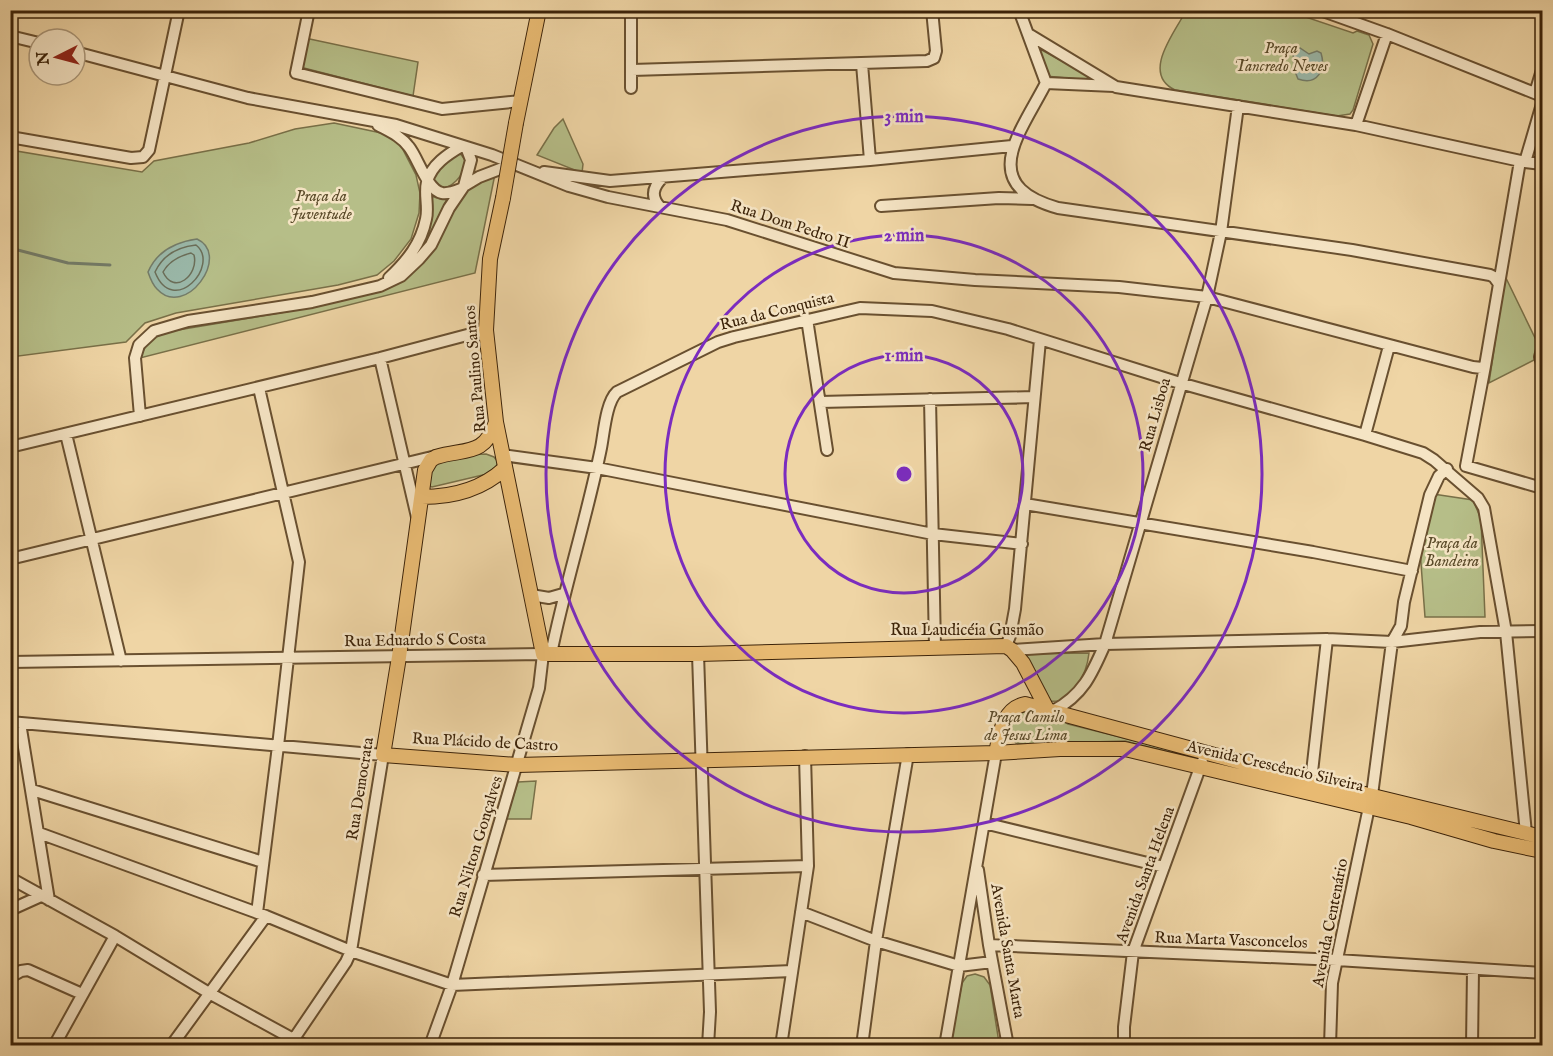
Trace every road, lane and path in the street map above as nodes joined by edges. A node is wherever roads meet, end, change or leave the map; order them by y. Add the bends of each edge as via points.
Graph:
1 (179, 10) edge
2 (309, 10) edge
3 (539, 10) edge
4 (631, 10) edge
5 (932, 10) edge
6 (1019, 10) edge
7 (1320, 10) edge
8 (1387, 34) junction
9 (1030, 35) junction
10 (10, 36) edge
11 (27, 40) edge
12 (87, 55) edge
13 (862, 64) junction
14 (632, 69) junction
15 (1542, 70) edge
16 (165, 75) junction
17 (1046, 83) junction
18 (1116, 87) junction
19 (631, 88) dead end
20 (1538, 94) edge
21 (521, 102) junction
22 (1542, 104) edge
23 (1239, 106) junction
24 (367, 120) junction
25 (1356, 125) junction
26 (10, 137) edge
27 (464, 146) junction
28 (1012, 146) junction
29 (870, 160) junction
30 (1523, 162) junction
31 (513, 164) junction
32 (1542, 164) edge
33 (527, 170) junction
34 (663, 177) junction
35 (428, 180) junction
36 (463, 187) junction
37 (1032, 199) junction
38 (881, 206) dead end
39 (660, 207) junction
40 (1221, 232) junction
41 (1499, 284) junction
42 (380, 286) junction
43 (1207, 297) junction
44 (807, 319) junction
45 (486, 330) junction
46 (1040, 340) junction
47 (1389, 346) junction
48 (1542, 350) edge
49 (380, 358) junction
50 (1542, 363) edge
51 (1485, 366) junction
52 (1180, 383) junction
53 (259, 388) junction
54 (1034, 397) junction
55 (930, 399) junction
56 (820, 402) junction
57 (140, 416) junction
58 (496, 422) junction
59 (66, 434) junction
60 (1365, 435) junction
61 (10, 447) edge
62 (827, 450) dead end
63 (464, 452) junction
64 (444, 454) junction
65 (503, 462) junction
66 (404, 463) junction
67 (597, 468) junction
68 (1448, 469) junction
69 (1542, 488) edge
70 (284, 492) junction
71 (422, 497) junction
72 (1026, 504) junction
73 (418, 521) junction
74 (1141, 523) junction
75 (933, 534) junction
76 (92, 538) junction
77 (1022, 544) junction
78 (10, 559) edge
79 (1412, 571) junction
80 (563, 594) junction
81 (531, 595) junction
82 (1542, 631) edge
83 (1506, 632) junction
84 (1327, 639) junction
85 (1392, 642) junction
86 (1105, 644) junction
87 (935, 647) junction
88 (1009, 648) junction
89 (547, 654) junction
90 (698, 654) junction
91 (399, 657) junction
92 (288, 658) junction
93 (122, 661) junction
94 (10, 662) edge
95 (1050, 710) junction
96 (15, 723) edge
97 (1001, 731) junction
98 (278, 746) junction
99 (1017, 751) junction
100 (996, 753) junction
101 (1205, 753) junction
102 (908, 754) junction
103 (383, 755) junction
104 (805, 756) junction
105 (702, 760) junction
106 (517, 765) junction
107 (1200, 767) junction
108 (1311, 782) junction
109 (32, 790) junction
110 (1371, 801) junction
111 (984, 823) junction
112 (1499, 825) junction
113 (39, 832) junction
114 (1526, 832) junction
115 (1542, 837) edge
116 (1494, 841) junction
117 (1525, 848) junction
118 (1542, 851) edge
119 (977, 860) junction
120 (264, 862) junction
121 (808, 866) junction
122 (1164, 867) junction
123 (705, 868) junction
124 (483, 875) junction
125 (10, 878) edge
126 (45, 898) junction
127 (10, 910) edge
128 (801, 912) junction
129 (261, 915) junction
130 (115, 936) junction
131 (876, 941) junction
132 (989, 945) junction
133 (351, 951) junction
134 (1133, 952) junction
135 (1337, 960) junction
136 (992, 962) junction
137 (959, 966) junction
138 (1473, 970) junction
139 (792, 971) junction
140 (1542, 973) edge
141 (709, 975) junction
142 (10, 977) edge
143 (452, 986) junction
144 (208, 993) junction
145 (82, 994) junction
146 (291, 1042) edge
147 (54, 1046) edge
148 (171, 1046) edge
149 (306, 1046) edge
150 (430, 1046) edge
151 (708, 1046) edge
152 (781, 1046) edge
153 (862, 1046) edge
154 (945, 1046) edge
155 (1008, 1046) edge
156 (1124, 1046) edge
157 (1330, 1046) edge
158 (1472, 1046) edge

1 - 16 street
2 - 21 street via 296,74 442,109
3 - 21 main road, Rua Paulino Santos
4 - 14 street
5 - 13 street via 934,58
6 - 9 street
7 - 8 street
8 - 20 street
8 - 25 street
9 - 17 street
9 - 18 street
10 - 11 street
12 - 16 street, Rua Dom Pedro II
13 - 14 street
13 - 29 street
14 - 19 street
15 - 20 street
16 - 24 street, Rua Dom Pedro II via 248,98
16 - 26 street via 149,150 143,157
17 - 18 street
17 - 28 street
18 - 23 street
21 - 45 main road, Rua Paulino Santos, bridge via 490,260
22 - 30 street
23 - 25 street
23 - 40 street, Rua Lisboa
24 - 27 street, Rua Dom Pedro II
24 - 35 street via 404,141
25 - 30 street
27 - 31 street, Rua Dom Pedro II
27 - 35 street via 440,162
27 - 36 street via 471,160
28 - 29 street
28 - 37 street via 1010,172
29 - 34 street
30 - 32 street
30 - 41 street
31 - 33 street, Rua Dom Pedro II
31 - 36 street
33 - 34 street via 610,181
33 - 39 street, Rua Dom Pedro II via 569,186
34 - 39 street via 653,194
35 - 36 street via 441,193
35 - 42 street via 428,214 421,236 403,264
36 - 42 street via 420,259 401,276
37 - 38 street
37 - 40 street via 1058,208
39 - 43 street, Rua Dom Pedro II via 727,220 894,273 1119,287
40 - 41 street via 1482,272
40 - 43 street, Rua Lisboa
41 - 51 street
42 - 57 street via 154,330 139,345 135,358
43 - 47 street, Rua Dom Pedro II
43 - 52 street, Rua Lisboa
44 - 46 street, Rua da Conquista via 860,308 932,311
44 - 56 street
44 - 67 street, Rua da Conquista via 718,342 617,392 610,401
45 - 49 street
45 - 58 main road, Rua Paulino Santos
46 - 52 street, Rua da Conquista
46 - 54 street
47 - 51 street, Rua Dom Pedro II via 1478,368
47 - 60 street
48 - 50 street
49 - 53 street
49 - 66 street
51 - 69 street via 1466,466
52 - 60 street, Rua da Conquista
52 - 74 street, Rua Lisboa
53 - 57 street
53 - 70 street
54 - 55 street
54 - 72 street
55 - 56 street
55 - 75 street
56 - 62 street
57 - 59 street
58 - 63 main road via 487,441
58 - 65 main road, Rua Paulino Santos
59 - 61 street
59 - 76 street
60 - 68 street, Rua da Conquista via 1423,453
63 - 64 main road
63 - 65 main road
64 - 66 street
64 - 71 main road, Rua Democrata via 431,460 425,470
65 - 67 street
65 - 71 main road via 482,486
65 - 81 main road, Rua Paulino Santos
66 - 70 street
66 - 73 street
67 - 75 street
67 - 80 street, Rua da Conquista
68 - 79 street, Avenida Centenário via 1439,476 1430,495
68 - 83 street, Rua da Conquista via 1484,508
70 - 76 street
70 - 92 street via 298,562
71 - 73 main road, Rua Democrata
72 - 74 street
72 - 77 street
73 - 91 main road, Rua Democrata
74 - 79 street
74 - 86 street, Rua Lisboa
75 - 77 street
75 - 87 street
76 - 78 street
76 - 93 street
77 - 88 street
79 - 85 street, Avenida Centenário via 1401,626
80 - 81 street via 549,598
80 - 89 street, Rua da Conquista
81 - 89 main road, Rua Paulino Santos
82 - 83 street
83 - 85 street, Rua Laudicéia Gusmão
83 - 114 street, Rua da Conquista
84 - 85 street, Rua Laudicéia Gusmão
84 - 86 street, Rua Laudicéia Gusmão
84 - 108 street
85 - 110 street, Avenida Centenário
86 - 88 street, Rua Laudicéia Gusmão
86 - 95 street, Rua Lisboa via 1092,674 1076,696 1066,705
87 - 88 main road, Rua Laudicéia Gusmão
87 - 90 main road, Rua Laudicéia Gusmão
88 - 95 main road via 1023,663
89 - 90 main road, Rua Laudicéia Gusmão
89 - 91 street, Rua Eduardo S Costa
89 - 106 street, Rua Nilton Gonçalves
90 - 105 street
91 - 92 street, Rua Eduardo S Costa
91 - 103 main road, Rua Democrata
92 - 93 street, Rua Eduardo S Costa
92 - 98 street
93 - 94 street, Rua Eduardo S Costa
95 - 97 main road, Avenida Crescêncio Silveira via 1019,705 1007,715
95 - 101 main road, Avenida Crescêncio Silveira
96 - 98 street, Rua Plácido de Castro
96 - 109 street
97 - 99 main road
97 - 100 main road
98 - 103 street, Rua Plácido de Castro
98 - 120 street
99 - 100 main road, Avenida Crescêncio Silveira
99 - 107 main road, Avenida Crescêncio Silveira via 1125,749
100 - 102 main road, Rua Plácido de Castro
100 - 111 street
101 - 107 street, Avenida Santa Helena
101 - 108 main road, Avenida Crescêncio Silveira
102 - 104 main road, Rua Plácido de Castro
102 - 131 street
103 - 106 main road, Rua Plácido de Castro
103 - 133 street, Rua Democrata
104 - 105 main road, Rua Plácido de Castro
104 - 121 street
105 - 106 main road, Rua Plácido de Castro
105 - 123 street
106 - 124 street, Rua Nilton Gonçalves
107 - 110 main road, Avenida Crescêncio Silveira
107 - 122 street, Avenida Santa Helena
108 - 110 main road, Avenida Crescêncio Silveira
109 - 113 street
109 - 120 street
110 - 112 main road, Avenida Crescêncio Silveira
110 - 116 main road, Avenida Crescêncio Silveira
110 - 135 street, Avenida Centenário
111 - 119 street
111 - 122 street
112 - 114 main road, Avenida Crescêncio Silveira
112 - 116 main road via 1493,832
113 - 126 street
113 - 129 street
114 - 115 main road, Avenida Crescêncio Silveira
114 - 117 main road via 1529,841
116 - 117 main road, Avenida Crescêncio Silveira
117 - 118 main road, Avenida Crescêncio Silveira
119 - 132 street, Avenida Santa Marta
119 - 137 street
120 - 129 street
121 - 123 street
121 - 128 street
122 - 134 street, Avenida Santa Helena
123 - 124 street
123 - 141 street
124 - 143 street, Rua Nilton Gonçalves
125 - 126 street
126 - 127 street
126 - 130 street
128 - 131 street
128 - 139 street
129 - 133 street
129 - 144 street
130 - 144 street
130 - 145 street
131 - 137 street
131 - 153 street
132 - 134 street, Rua Marta Vasconcelos
132 - 136 street, Avenida Santa Marta
133 - 143 street
133 - 146 street, Rua Democrata
134 - 135 street, Rua Marta Vasconcelos
134 - 156 street, Avenida Santa Helena
135 - 138 street, Rua Marta Vasconcelos
135 - 157 street, Avenida Centenário via 1332,983
136 - 137 street
136 - 155 street, Avenida Santa Marta
137 - 154 street
138 - 140 street, Rua Marta Vasconcelos
138 - 158 street
139 - 141 street
139 - 152 street
141 - 143 street
141 - 151 street
142 - 145 street via 28,970
143 - 150 street, Rua Nilton Gonçalves
144 - 146 street
144 - 148 street
145 - 147 street
146 - 149 street

